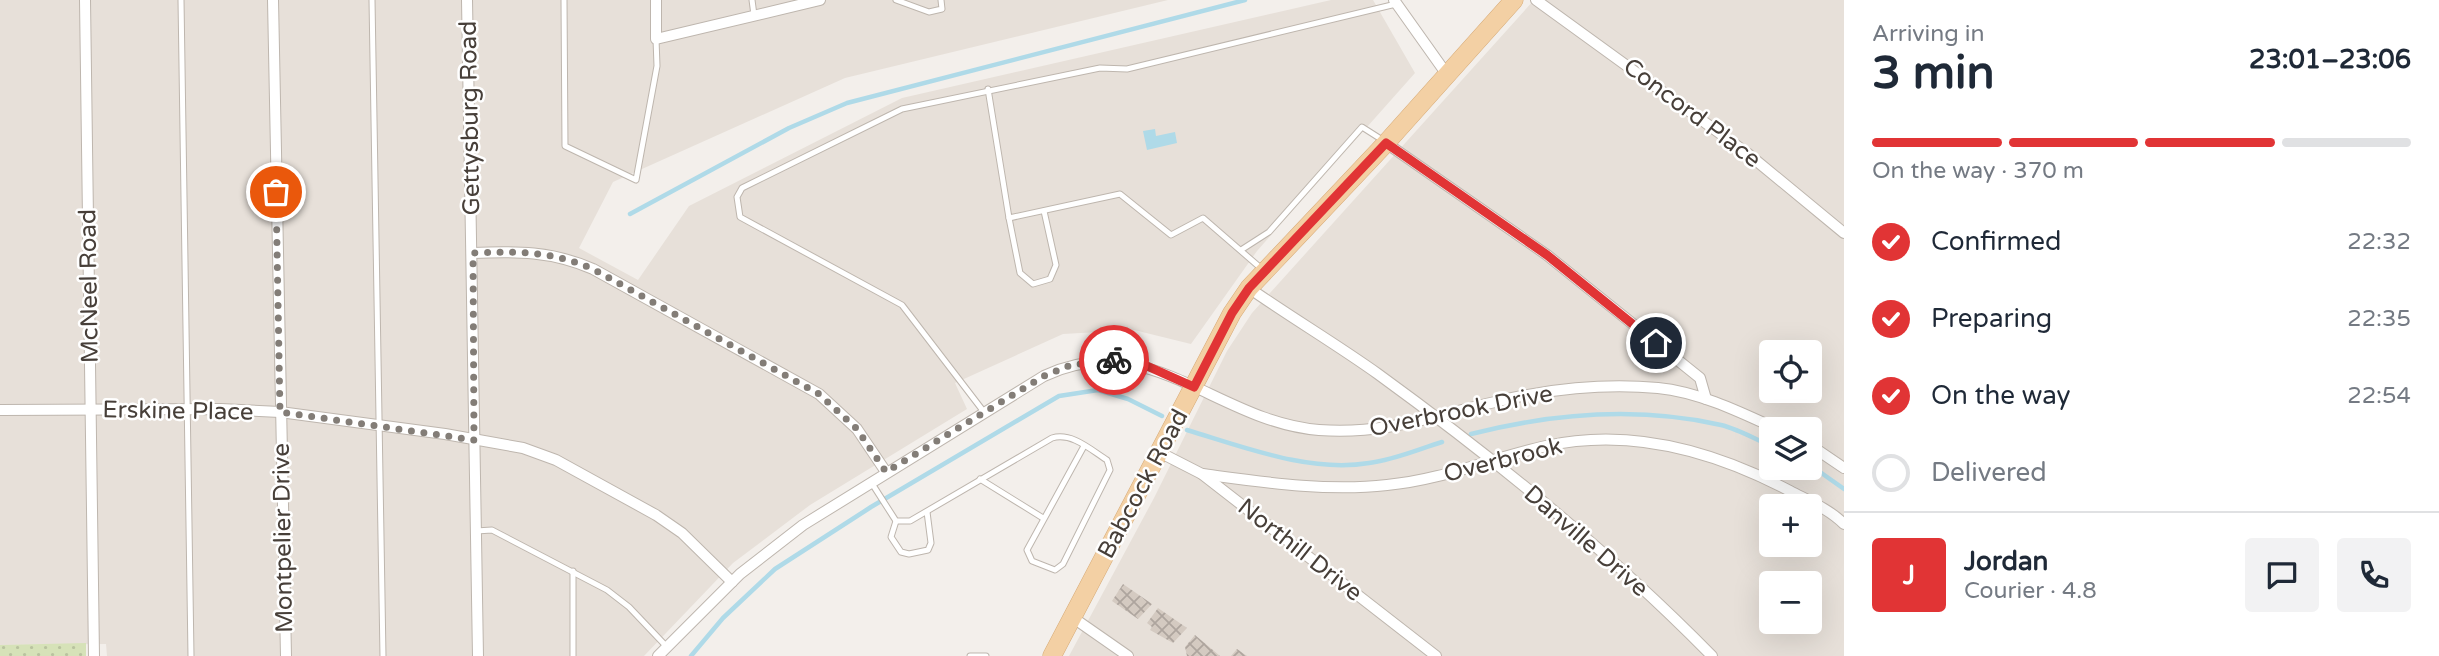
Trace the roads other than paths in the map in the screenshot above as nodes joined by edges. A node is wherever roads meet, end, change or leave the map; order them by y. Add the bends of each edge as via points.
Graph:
1 (85, 0) edge
2 (181, 0) edge
3 (273, 0) edge
4 (372, 0) edge
5 (467, 0) edge
6 (564, 0) edge
7 (656, 0) edge
8 (752, 0) edge
9 (820, 0) edge
10 (896, 0) edge
11 (941, 0) edge
12 (1514, 0) edge
13 (1536, 0) edge
14 (1395, 2) edge
15 (754, 15) junction
16 (656, 39) junction
17 (1448, 76) junction
18 (988, 89) junction
19 (1386, 143) junction
20 (1044, 211) junction
21 (1009, 218) junction
22 (1844, 233) edge
23 (1241, 250) junction
24 (473, 253) junction
25 (1265, 272) junction
26 (1249, 288) junction
27 (1194, 387) junction
28 (1706, 399) junction
29 (187, 409) junction
30 (0, 410) edge
31 (92, 410) junction
32 (280, 412) junction
33 (984, 412) junction
34 (1437, 417) junction
35 (1759, 421) edge
36 (380, 424) junction
37 (474, 440) junction
38 (1084, 446) junction
39 (1159, 452) junction
40 (1822, 453) edge
41 (1494, 463) junction
42 (1844, 468) edge
43 (886, 472) junction
44 (1202, 474) junction
45 (980, 479) junction
46 (871, 482) junction
47 (927, 512) junction
48 (1043, 518) junction
49 (893, 519) junction
50 (1844, 524) edge
51 (476, 531) junction
52 (573, 571) junction
53 (733, 582) junction
54 (1072, 617) junction
55 (667, 647) junction
56 (94, 656) edge
57 (191, 656) edge
58 (286, 656) edge
59 (383, 656) edge
60 (478, 656) edge
61 (573, 656) edge
62 (658, 656) edge
63 (970, 656) edge
64 (986, 656) edge
65 (1052, 656) edge
66 (1128, 656) edge
67 (1436, 656) edge
68 (1712, 656) edge

1 - 31 street, McNeel Road
2 - 29 lane
3 - 32 street, Montpelier Drive
4 - 36 lane
5 - 24 street, Gettysburg Road
6 - 16 lane via 565,146 636,180 657,66
7 - 16 street
8 - 15 lane
9 - 15 street
10 - 11 lane via 929,12 942,9
12 - 17 main road, Babcock Road
13 - 22 street, Concord Place via 1747,153
14 - 17 street
14 - 18 lane via 1127,69 1100,68
15 - 16 street
17 - 19 main road, Babcock Road
18 - 21 lane
18 - 33 lane via 901,109 742,188 737,207 740,217 902,306
19 - 23 lane via 1362,127 1269,232
19 - 25 main road, Babcock Road
19 - 28 street via 1580,282 1700,378
20 - 21 lane
20 - 21 lane via 1056,265 1050,279 1033,284 1020,272
20 - 23 lane via 1120,194 1171,235 1203,218
23 - 25 lane
24 - 37 street, Gettysburg Road
24 - 43 street via 542,253 593,269 819,394 857,429
25 - 26 main road, Babcock Road
26 - 27 main road, Babcock Road
26 - 34 street, Danville Drive
27 - 33 street, Overbrook Drive via 1147,366 1099,360 1057,369
27 - 34 street, Overbrook Drive via 1256,417 1295,428 1377,430
27 - 39 main road, Babcock Road
28 - 34 street, Overbrook Drive via 1659,388 1543,392
28 - 35 street, Overbrook Drive
29 - 31 street, Erskine Place
29 - 32 street, Erskine Place
29 - 57 lane
30 - 31 street, Erskine Place
31 - 56 street, McNeel Road
32 - 36 street, Erskine Place
32 - 58 street, Montpelier Drive
33 - 43 street, Overbrook Drive
34 - 41 street, Danville Drive
36 - 37 street, Erskine Place
36 - 59 lane
37 - 51 street, Gettysburg Road
37 - 53 street, Erskine Place via 523,448 567,466 656,515
38 - 45 lane via 1068,437 1052,438
38 - 48 lane
38 - 48 lane via 1107,460 1110,470 1063,564 1055,570 1027,556
39 - 44 street, Northill Drive
39 - 54 main road, Babcock Road
40 - 42 street
41 - 44 street, Overbrook via 1407,483 1370,486 1318,486
41 - 50 street, Overbrook via 1573,442 1675,447 1715,456 1833,513
41 - 68 street, Danville Drive via 1645,591
43 - 46 street, Overbrook Drive
44 - 67 street, Northill Drive
45 - 47 lane
45 - 48 lane
46 - 49 lane
46 - 53 street, Overbrook Drive via 803,525
47 - 49 lane via 910,521
47 - 49 lane via 931,543 920,553 901,552 895,546
51 - 52 lane via 492,530
51 - 60 street, Gettysburg Road
52 - 55 lane via 629,607
52 - 61 lane
53 - 55 street, Overbrook Drive
54 - 65 main road, Babcock Road
54 - 66 street
55 - 62 street, Overbrook Drive
63 - 64 lane

